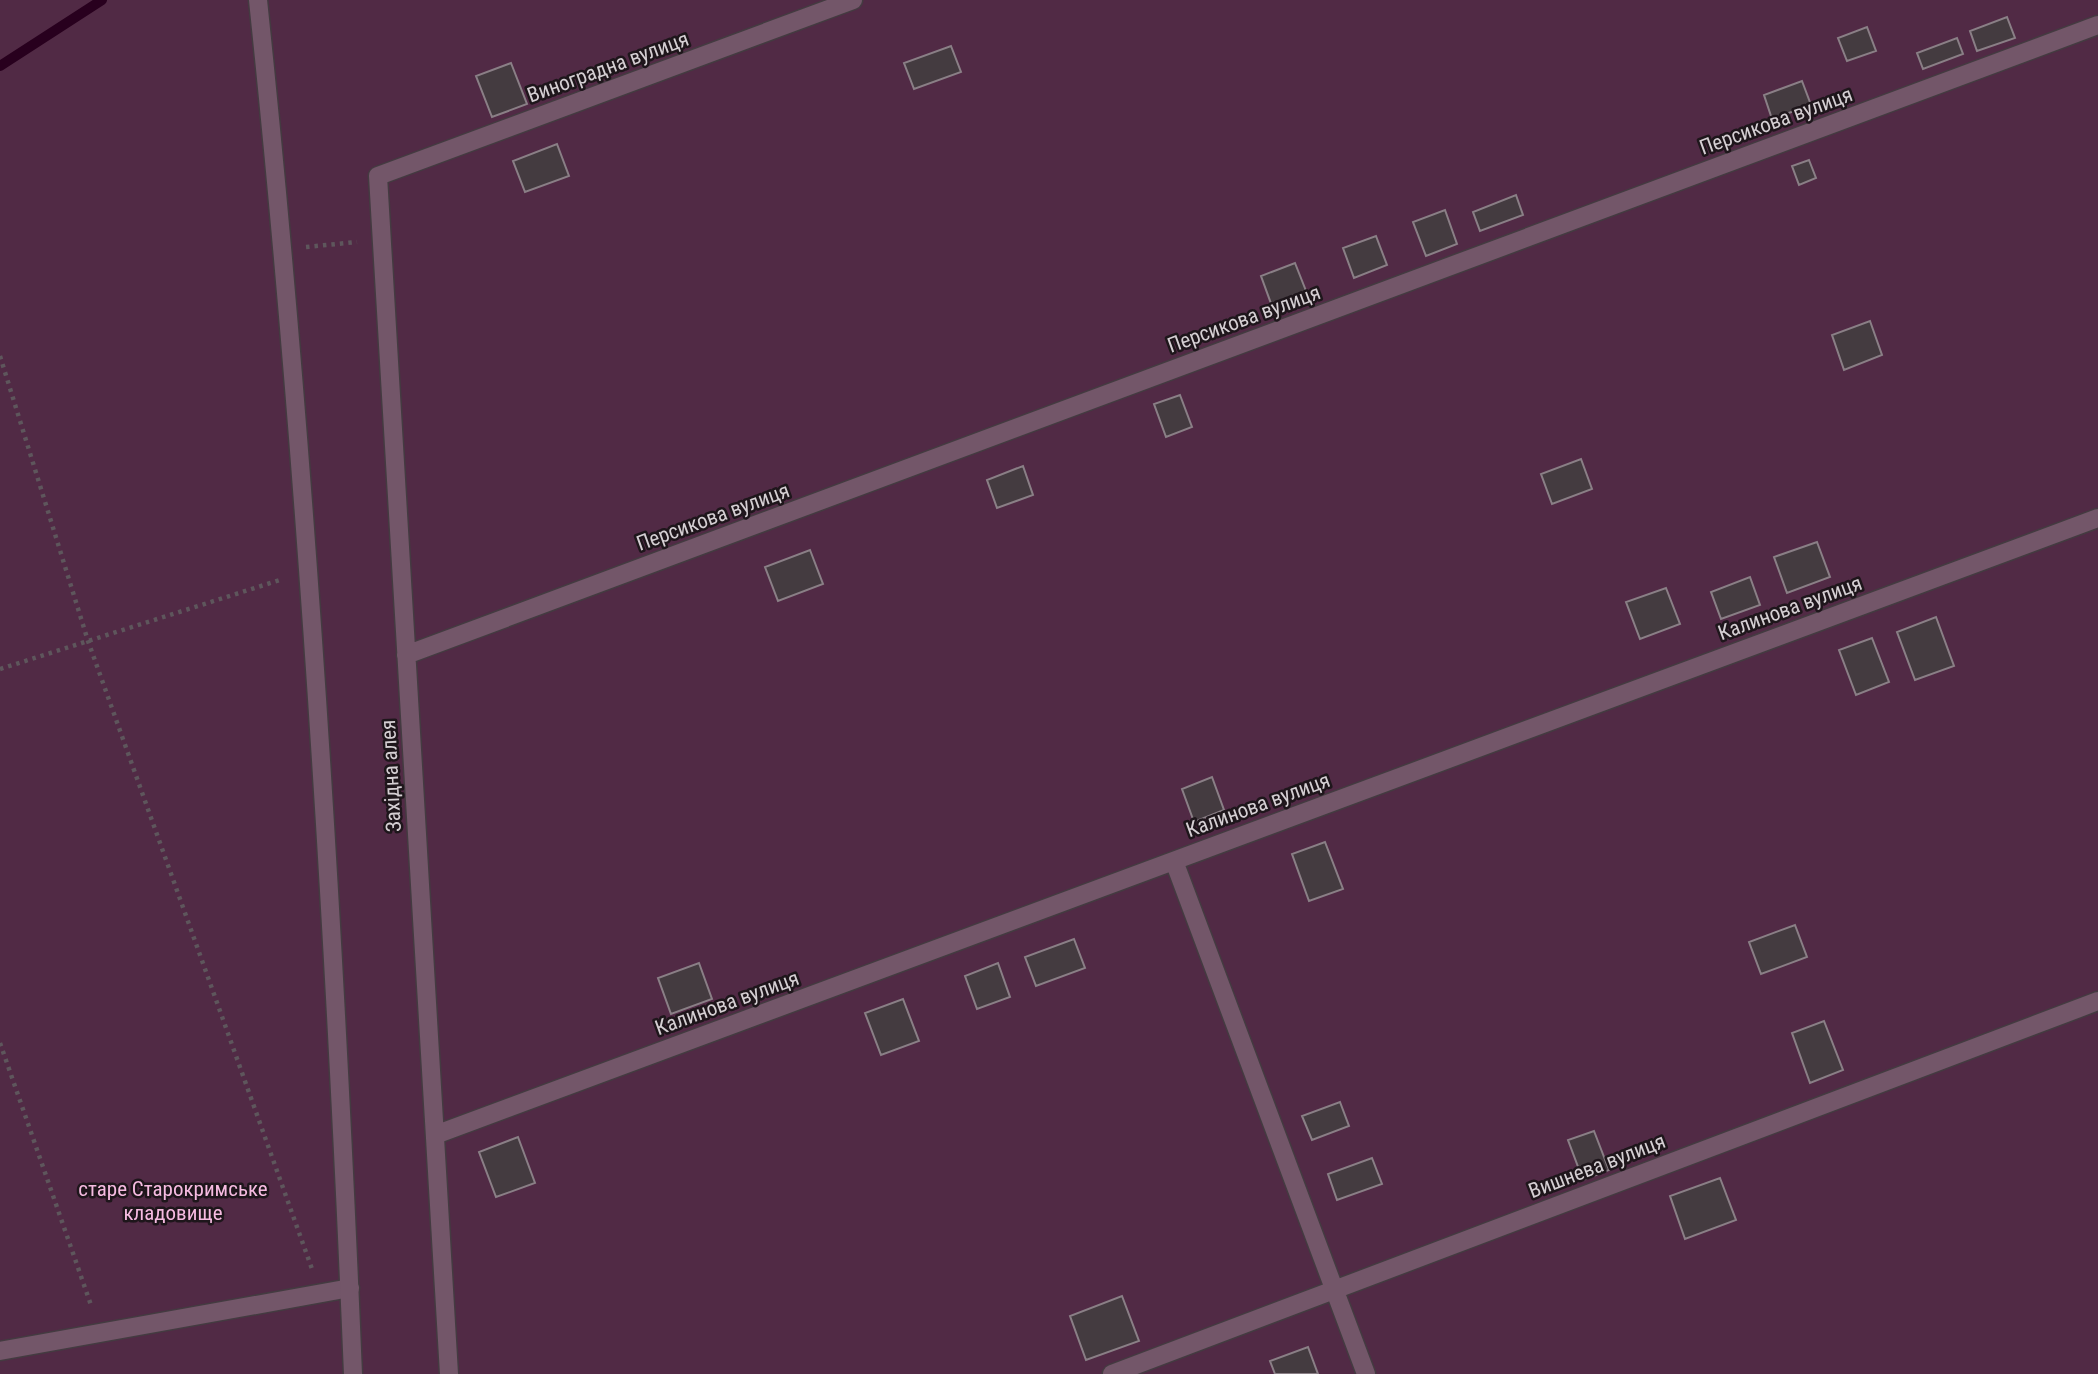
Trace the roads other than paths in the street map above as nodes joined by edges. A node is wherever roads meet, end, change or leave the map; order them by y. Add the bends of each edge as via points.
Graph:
1 (258, 0) edge
2 (853, 0) edge
3 (2098, 25) edge
4 (378, 176) joint
5 (2098, 518) edge
6 (406, 655) junction
7 (1174, 861) junction
8 (2098, 1001) edge
9 (435, 1135) junction
10 (350, 1288) junction
11 (1335, 1289) junction
12 (0, 1351) edge
13 (354, 1374) edge
14 (449, 1374) edge
15 (1112, 1374) edge
16 (1366, 1374) edge

1 - 10 street via 311,570
2 - 4 street, Виноградна вулиця
3 - 6 street, Персикова вулиця
4 - 6 street, Західна алея
5 - 7 street, Калинова вулиця
6 - 9 street, Західна алея
7 - 9 street, Калинова вулиця
7 - 11 street
8 - 11 street, Вишнева вулиця
9 - 14 street, Західна алея
10 - 12 street
10 - 13 street
11 - 15 street, Вишнева вулиця
11 - 16 street

